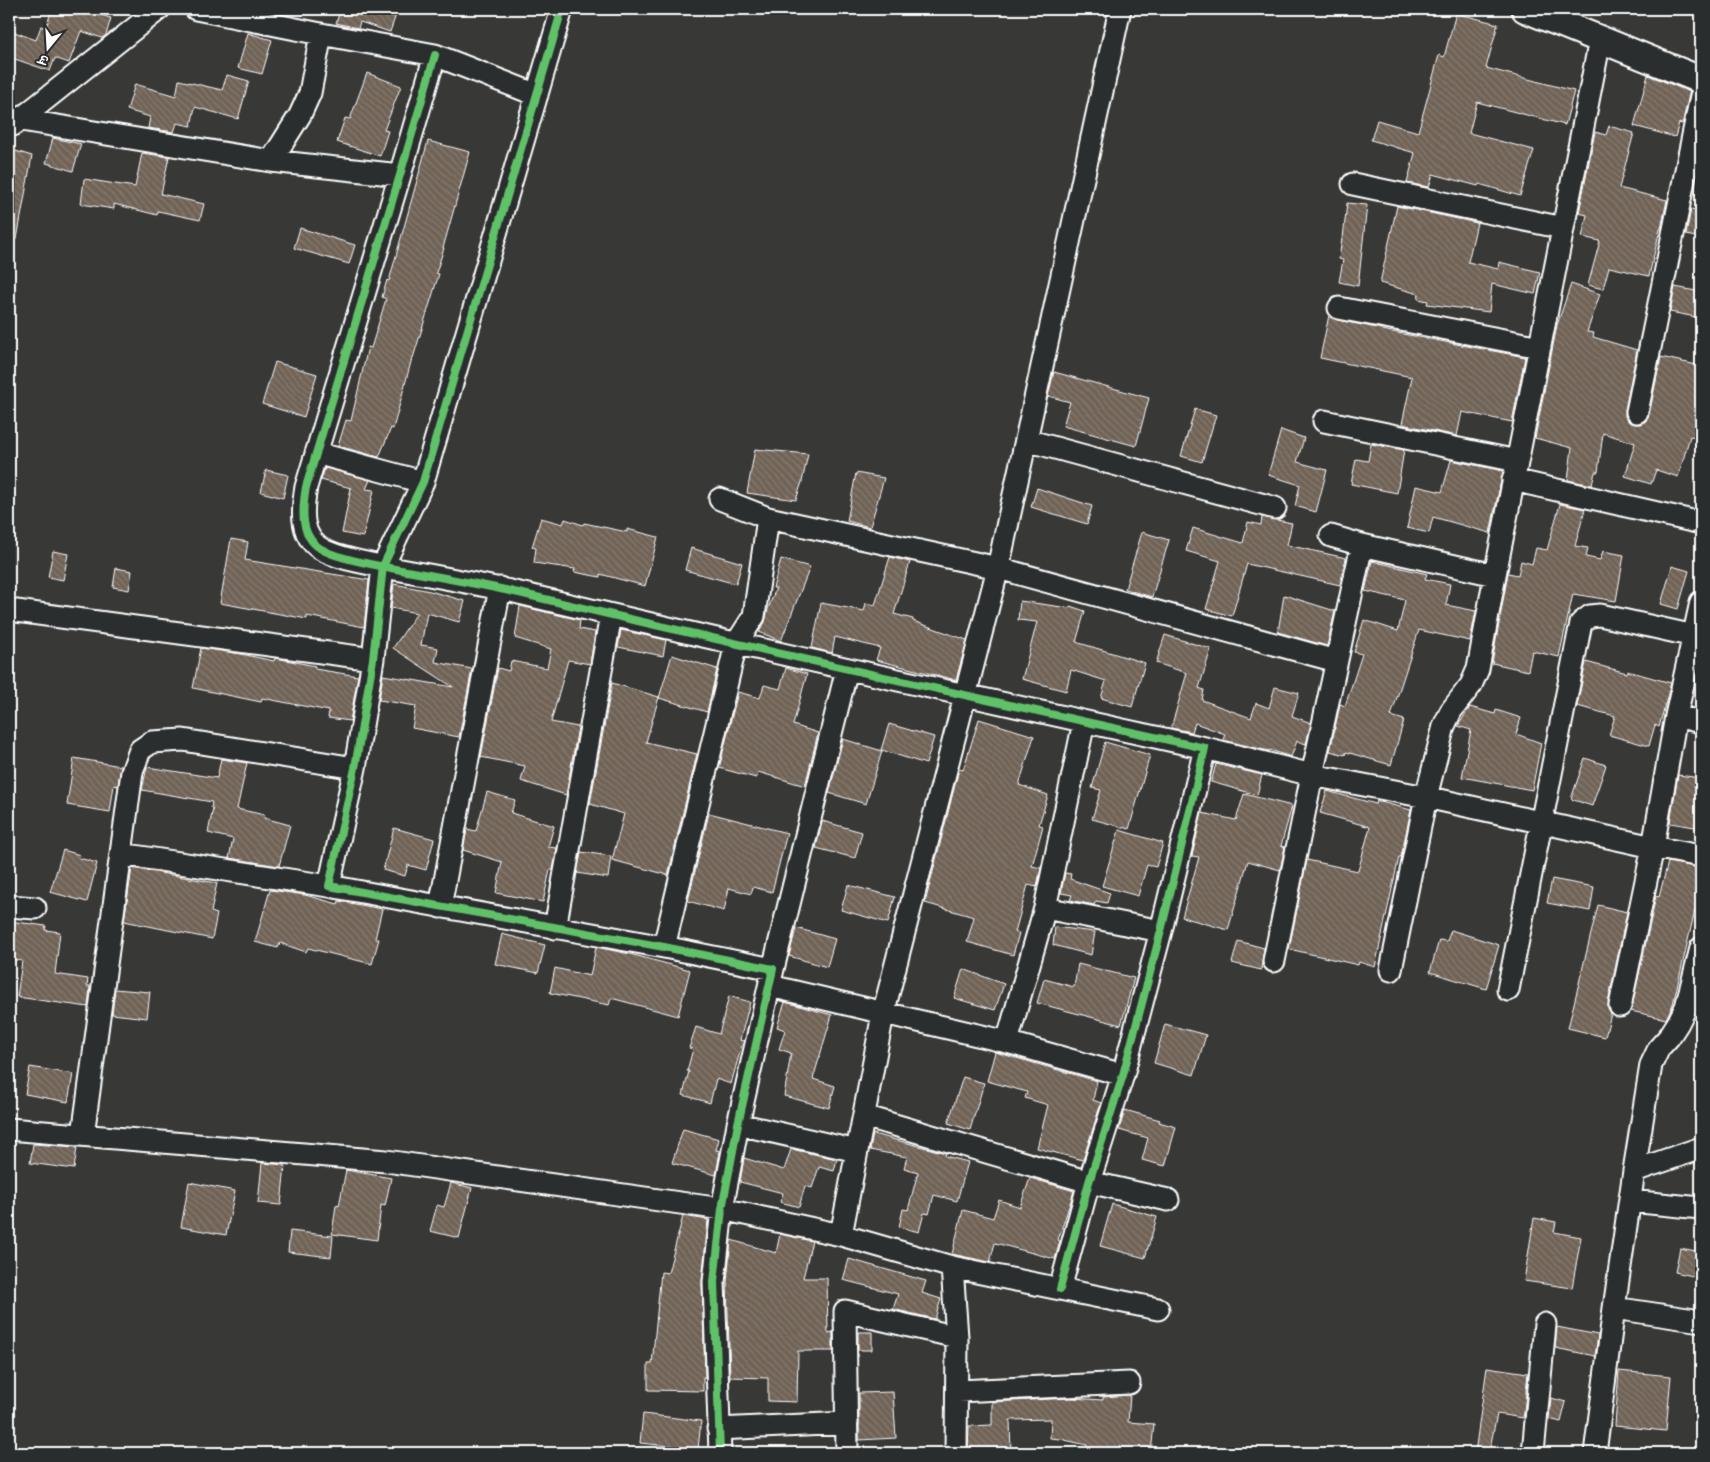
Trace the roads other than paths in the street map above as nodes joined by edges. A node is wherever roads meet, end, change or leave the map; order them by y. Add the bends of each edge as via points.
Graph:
1 (159, 9) edge
2 (196, 9) edge
3 (562, 9) edge
4 (1120, 9) edge
5 (1525, 9) edge
6 (321, 34) junction
7 (1600, 40) junction
8 (435, 55) junction
9 (1701, 80) edge
10 (537, 95) junction
11 (1701, 96) edge
12 (12, 122) edge
13 (271, 161) junction
14 (400, 175) junction
15 (1353, 184) dead end
16 (1563, 228) junction
17 (1339, 308) dead end
18 (1540, 347) junction
19 (1636, 412) dead end
20 (1324, 421) dead end
21 (1026, 440) junction
22 (316, 453) junction
23 (1515, 470) junction
24 (423, 482) junction
25 (720, 499) dead end
26 (1275, 508) dead end
27 (768, 518) junction
28 (1701, 523) edge
29 (1331, 536) dead end
30 (1362, 544) junction
31 (383, 566) junction
32 (998, 568) junction
33 (1495, 575) junction
34 (500, 588) junction
35 (1701, 602) edge
36 (9, 610) edge
37 (611, 615) junction
38 (1694, 636) junction
39 (736, 644) junction
40 (373, 659) junction
41 (1336, 662) junction
42 (847, 669) junction
43 (965, 695) junction
44 (1676, 716) junction
45 (1084, 722) junction
46 (1701, 722) edge
47 (1205, 748) junction
48 (355, 768) junction
49 (1312, 775) junction
50 (1426, 797) junction
51 (1541, 822) junction
52 (1653, 847) junction
53 (121, 854) junction
54 (1701, 856) edge
55 (329, 886) junction
56 (9, 906) edge
57 (440, 907) junction
58 (35, 908) dead end
59 (1045, 908) junction
60 (555, 928) junction
61 (1161, 931) junction
62 (664, 947) junction
63 (1701, 948) edge
64 (1274, 961) dead end
65 (1391, 970) dead end
66 (771, 978) junction
67 (1508, 990) dead end
68 (1620, 1006) dead end
69 (883, 1014) junction
70 (1006, 1042) junction
71 (1123, 1075) junction
72 (864, 1116) junction
73 (738, 1124) junction
74 (9, 1129) edge
75 (82, 1136) junction
76 (1701, 1148) edge
77 (857, 1151) junction
78 (1634, 1171) junction
79 (1089, 1182) junction
80 (1168, 1200) dead end
81 (1630, 1201) junction
82 (1701, 1208) edge
83 (722, 1209) junction
84 (841, 1235) junction
85 (952, 1267) junction
86 (1060, 1289) junction
87 (1614, 1308) junction
88 (1158, 1309) dead end
89 (1701, 1321) edge
90 (1545, 1324) dead end
91 (957, 1337) junction
92 (1129, 1383) dead end
93 (958, 1391) junction
94 (847, 1423) junction
95 (718, 1429) junction
96 (720, 1453) edge
97 (847, 1453) edge
98 (956, 1453) edge
99 (1533, 1453) edge
100 (1595, 1453) edge

1 - 12 street
2 - 6 street
3 - 10 street
4 - 21 street
5 - 7 street
6 - 8 street
6 - 13 street via 310,93
7 - 9 street
7 - 16 street
8 - 10 street
8 - 14 street
10 - 24 street
11 - 19 street
12 - 13 street
13 - 14 street
14 - 22 street
15 - 16 street
16 - 18 street
17 - 18 street
18 - 23 street
20 - 23 street
21 - 26 street
21 - 32 street
22 - 24 street
22 - 31 street via 302,509 304,525 312,540 324,551
23 - 28 street
23 - 33 street
24 - 31 street
25 - 27 street
27 - 32 street
27 - 39 street via 754,616
29 - 30 street
30 - 33 street
30 - 41 street
31 - 34 street
31 - 40 street
32 - 41 street
32 - 43 street
33 - 50 street via 1478,669 1471,685 1448,717
34 - 37 street
34 - 57 street
35 - 38 street
36 - 40 street
37 - 39 street
37 - 60 street
38 - 44 street
38 - 51 street via 1600,616 1590,616 1581,623
39 - 42 street
39 - 62 street
40 - 48 street
41 - 49 street
42 - 43 street
42 - 66 street
43 - 45 street
43 - 69 street
44 - 46 street
44 - 52 street
45 - 47 street
45 - 59 street
47 - 49 street
47 - 61 street
48 - 53 street via 183,740 152,742 140,750 132,772
48 - 55 street
49 - 50 street
49 - 64 street
50 - 51 street
50 - 65 street
51 - 52 street
51 - 67 street
52 - 54 street
52 - 68 street
53 - 55 street
53 - 75 street
55 - 57 street
56 - 58 street
57 - 60 street
59 - 61 street
59 - 70 street
60 - 62 street
61 - 71 street
62 - 66 street
63 - 78 street via 1686,1007 1659,1048 1652,1065
66 - 69 street
66 - 73 street
69 - 70 street
69 - 72 street
70 - 71 street
71 - 79 street
72 - 77 street
72 - 79 street
73 - 77 street
73 - 83 street
74 - 75 street
75 - 83 street via 386,1161
76 - 78 street
77 - 84 street
78 - 81 street
79 - 80 street
79 - 86 street
81 - 82 street
81 - 87 street
83 - 84 street
83 - 95 street via 714,1282
84 - 85 street
85 - 86 street
85 - 91 street
86 - 88 street
87 - 89 street
87 - 100 street
90 - 99 street
91 - 93 street
91 - 94 street via 845,1311
92 - 93 street
93 - 98 street
94 - 95 street
94 - 97 street
95 - 96 street

